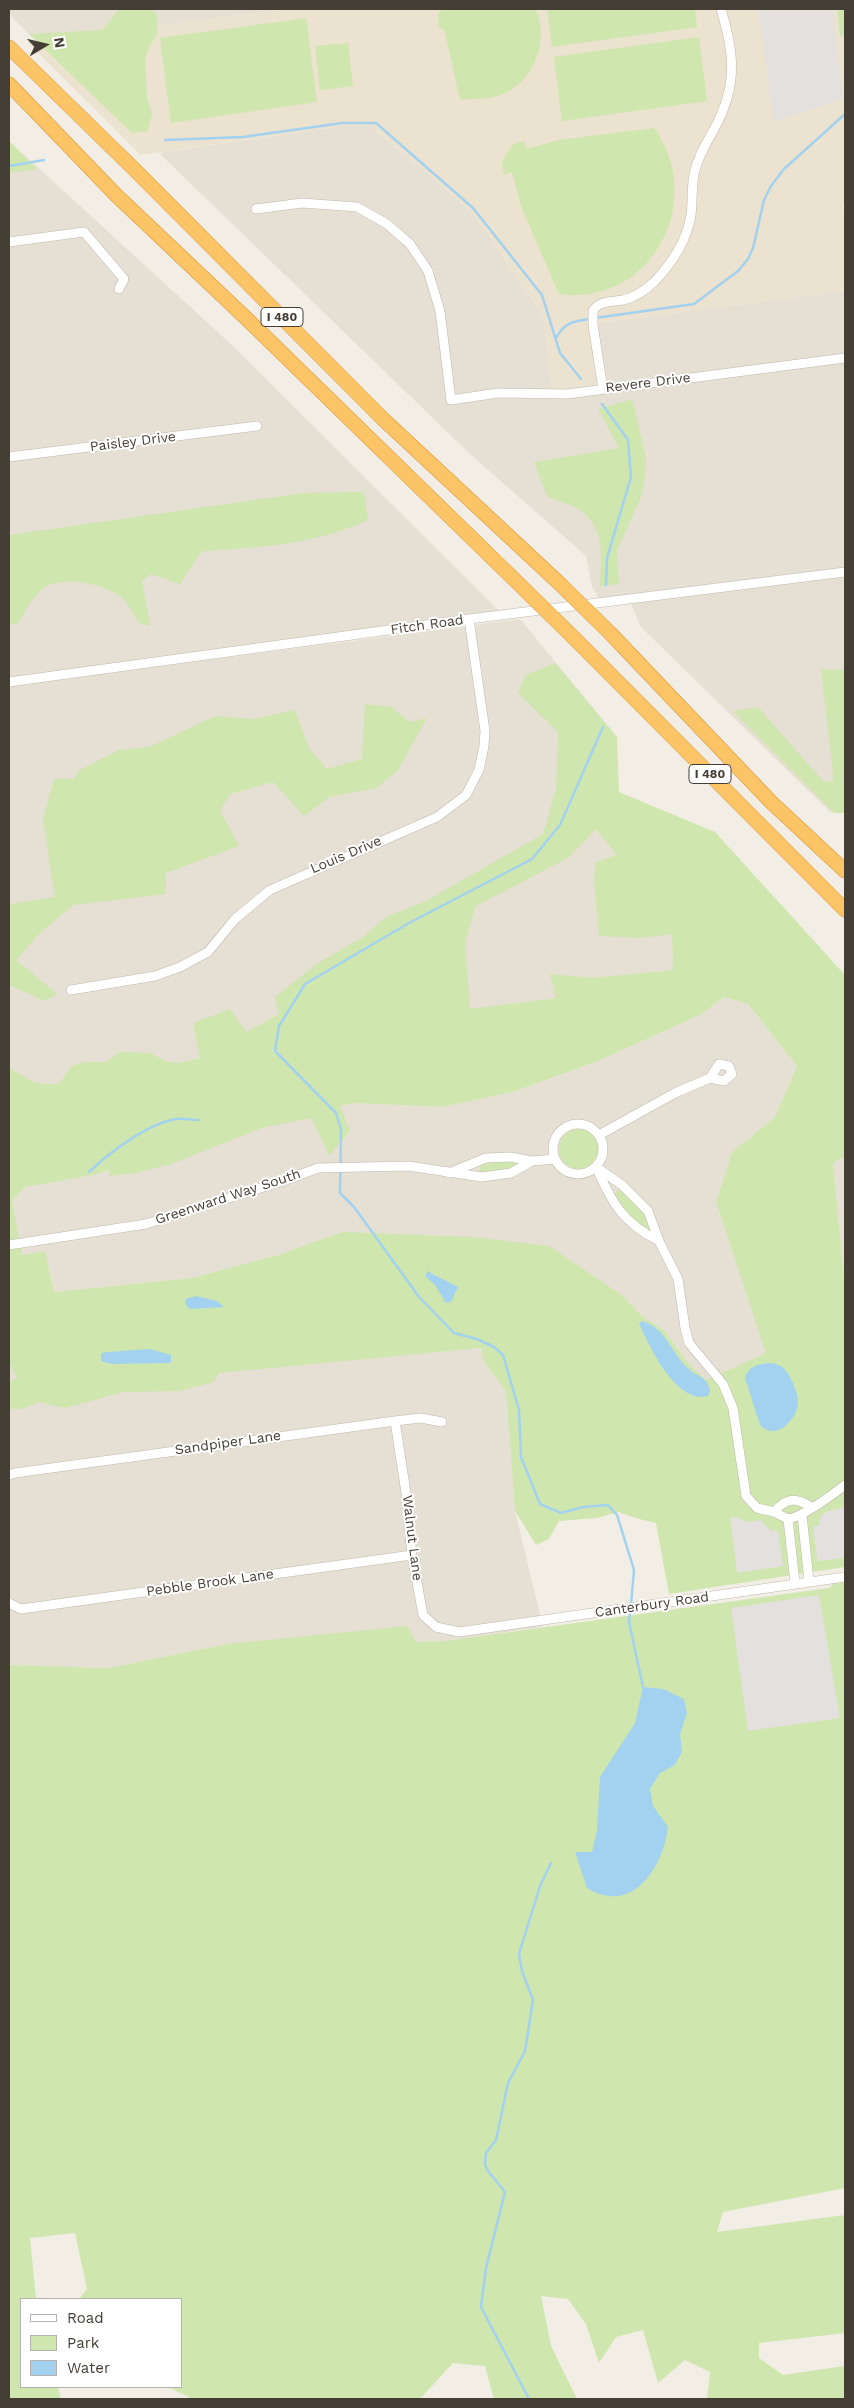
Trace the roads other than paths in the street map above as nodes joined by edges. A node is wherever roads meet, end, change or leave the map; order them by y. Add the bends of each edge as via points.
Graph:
1 (721, 9) edge
2 (9, 48) edge
3 (9, 84) edge
4 (256, 209) dead end
5 (9, 242) edge
6 (119, 289) dead end
7 (845, 358) edge
8 (603, 389) junction
9 (257, 426) dead end
10 (9, 457) edge
11 (845, 572) edge
12 (469, 619) junction
13 (9, 682) edge
14 (845, 871) edge
15 (845, 910) edge
16 (70, 990) dead end
17 (710, 1078) dead end
18 (599, 1135) junction
19 (555, 1160) junction
20 (532, 1161) junction
21 (596, 1168) junction
22 (448, 1173) junction
23 (659, 1241) junction
24 (9, 1245) edge
25 (395, 1421) junction
26 (442, 1422) dead end
27 (12, 1474) edge
28 (845, 1485) edge
29 (810, 1506) junction
30 (774, 1512) junction
31 (802, 1515) junction
32 (788, 1519) junction
33 (412, 1555) junction
34 (845, 1577) edge
35 (809, 1581) junction
36 (795, 1583) junction
37 (9, 1603) edge
38 (459, 1632) joint

1 - 8 street via 731,42 732,76 721,115 695,171 691,215 682,243 665,270 646,289 624,300 594,308 592,318
2 - 14 highway, I 480, bridge via 383,419 612,634 771,802
3 - 15 highway, I 480, bridge via 116,195 250,321 575,639
4 - 8 street, Revere Drive via 302,203 357,207 387,224 410,244 428,271 440,311 451,400 498,393 567,394
5 - 6 street via 84,232 124,279
7 - 8 street, Revere Drive
9 - 10 street, Paisley Drive
11 - 12 street, Fitch Road
12 - 13 street, Fitch Road
12 - 16 street, Louis Drive via 485,731 479,770 466,795 437,818 270,890 235,920 208,952 180,968 155,976
17 - 18 street
18 - 19 street via 594,1129 578,1124 562,1129 553,1143
18 - 21 street via 604,1152
19 - 20 street, Greenward Way South
19 - 21 street via 566,1172 574,1174 582,1175
20 - 22 street, Greenward Way South via 510,1157 486,1158
20 - 22 street, Greenward Way South via 501,1175 482,1177
21 - 23 street via 622,1214 638,1230
21 - 23 street via 622,1185 648,1211
22 - 24 street, Greenward Way South via 408,1166 318,1168 146,1224
23 - 30 street via 678,1279 689,1343 723,1384 733,1408 746,1496 757,1508
25 - 26 street, Sandpiper Lane via 421,1418
25 - 27 street, Sandpiper Lane
25 - 33 street, Walnut Lane
28 - 29 street via 817,1505
29 - 30 street via 791,1499
29 - 31 street
30 - 32 street
31 - 32 street
31 - 35 street
32 - 36 street
33 - 37 street, Pebble Brook Lane via 21,1609
33 - 38 street, Walnut Lane via 423,1615 436,1627
34 - 35 street, Canterbury Road
35 - 36 street, Canterbury Road
36 - 38 street, Canterbury Road

